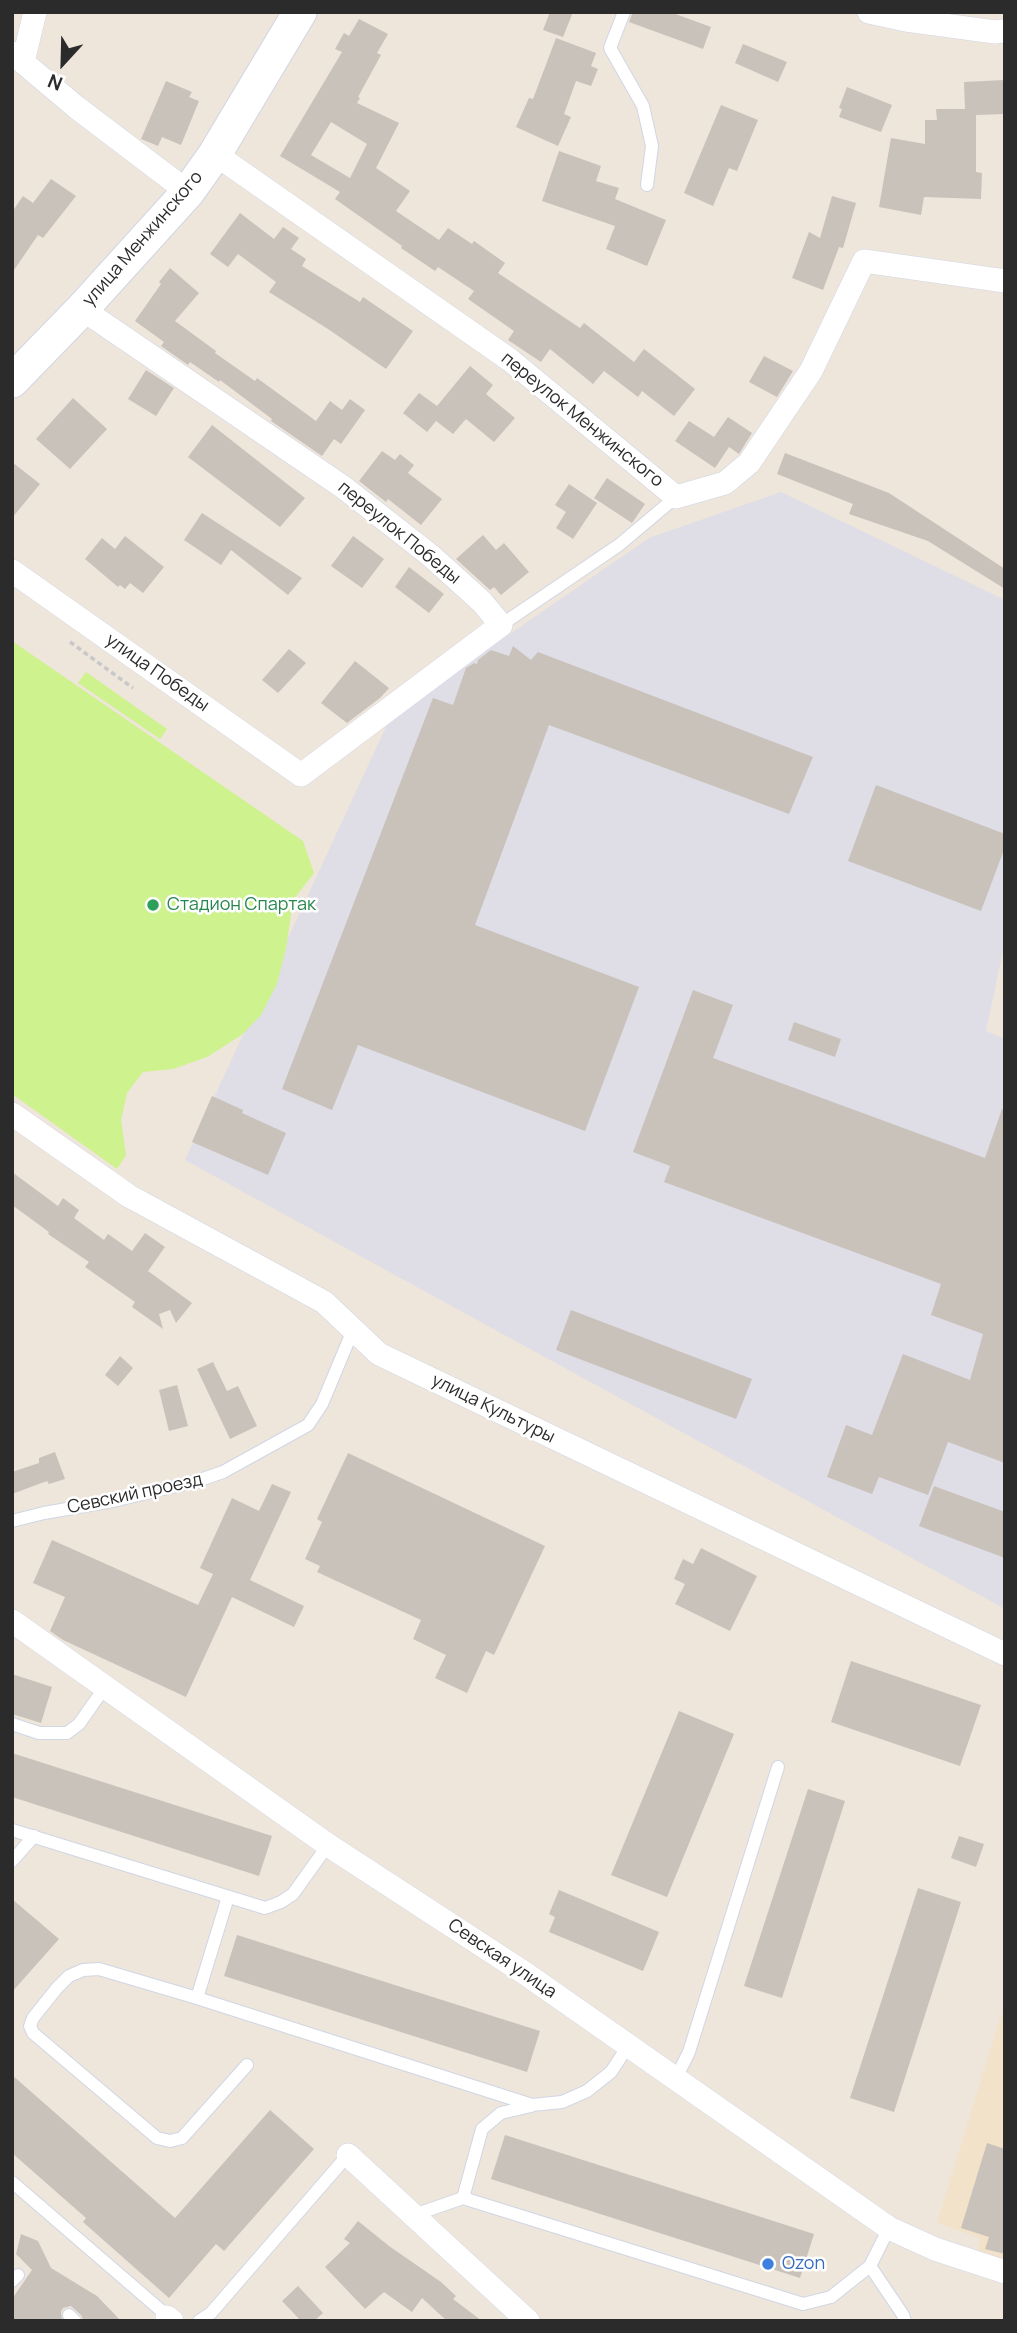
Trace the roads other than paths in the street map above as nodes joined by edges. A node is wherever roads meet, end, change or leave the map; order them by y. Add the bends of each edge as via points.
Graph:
1 (35, 12) edge
2 (300, 12) edge
3 (624, 12) edge
4 (869, 12) edge
5 (1005, 31) edge
6 (18, 58) edge
7 (215, 154) junction
8 (647, 185) dead end
9 (188, 192) junction
10 (1005, 281) edge
11 (82, 309) junction
12 (12, 381) edge
13 (676, 497) junction
14 (12, 571) edge
15 (501, 625) junction
16 (12, 1114) edge
17 (354, 1330) junction
18 (12, 1521) edge
19 (12, 1621) edge
20 (1005, 1654) edge
21 (105, 1687) junction
22 (12, 1724) edge
23 (778, 1767) dead end
24 (12, 1830) edge
25 (34, 1836) junction
26 (328, 1845) junction
27 (12, 1861) edge
28 (228, 1897) junction
29 (197, 1998) junction
30 (628, 2046) junction
31 (247, 2065) dead end
32 (675, 2080) junction
33 (532, 2105) junction
34 (348, 2155) joint
35 (12, 2182) edge
36 (464, 2198) junction
37 (414, 2215) junction
38 (889, 2228) junction
39 (870, 2266) junction
40 (1005, 2272) edge
41 (171, 2319) edge
42 (199, 2321) edge
43 (528, 2321) edge
44 (905, 2321) edge

1 - 6 street
2 - 7 street, улица Менжинского
3 - 8 lane via 610,48 643,106 652,146
4 - 5 street
6 - 9 street
7 - 9 street, улица Менжинского
7 - 13 street, переулок Менжинского via 510,360
9 - 11 street, улица Менжинского
10 - 13 street, переулок Менжинского via 864,261 811,371 749,463 725,483
11 - 12 street, улица Менжинского
11 - 15 street, переулок Победы via 342,488 430,555
13 - 15 lane via 619,545
14 - 15 street, улица Победы via 301,775
16 - 17 street, улица Культуры via 129,1196 324,1302
17 - 18 lane, Севский проезд via 307,1425 223,1472
17 - 20 street, улица Культуры via 379,1354
19 - 21 street, Севская улица
21 - 22 lane via 79,1724 67,1732 39,1733
21 - 26 street, Севская улица
23 - 32 lane via 689,2052
24 - 25 lane
25 - 27 lane
25 - 28 lane
26 - 28 lane via 293,1894 281,1902 265,1908
26 - 30 street, Севская улица
28 - 29 lane
29 - 31 lane via 99,1969 83,1970 57,1988 30,2026 157,2138 170,2141 182,2138
29 - 33 lane
30 - 32 street, Севская улица
30 - 33 lane via 611,2072 587,2091 562,2102
32 - 38 street, Севская улица
33 - 36 lane via 502,2113 482,2129
34 - 37 street
34 - 42 lane via 211,2313
35 - 41 lane
36 - 37 lane
36 - 39 lane via 803,2304 831,2297
37 - 43 street
38 - 39 lane
38 - 40 street, Севская улица
39 - 44 lane

